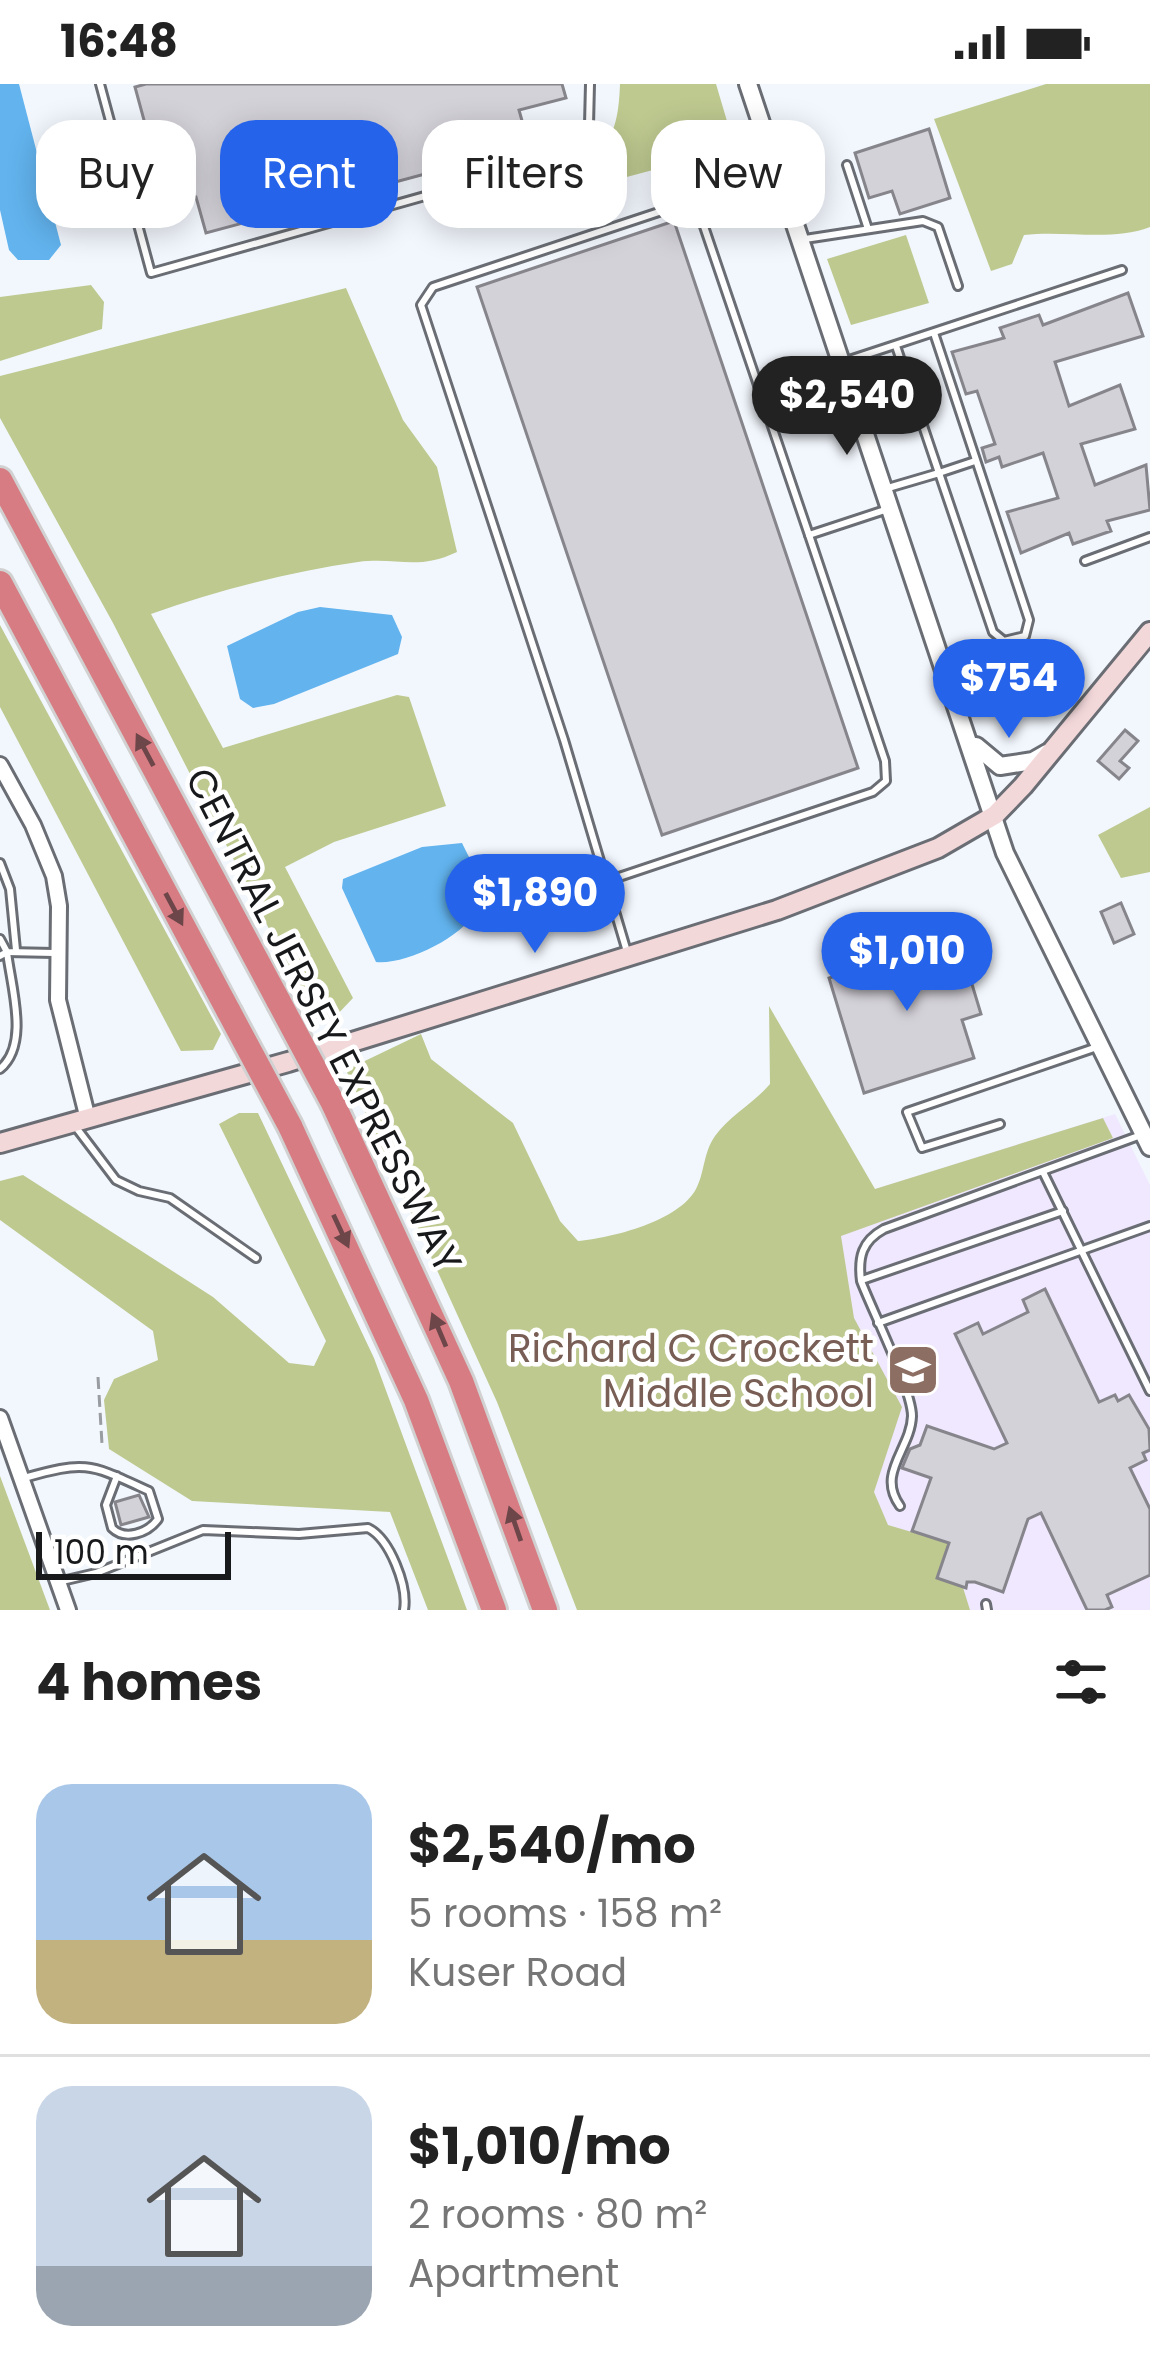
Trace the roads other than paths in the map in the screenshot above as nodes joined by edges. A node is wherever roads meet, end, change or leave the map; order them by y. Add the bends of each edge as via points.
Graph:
1 (100, 84) edge
2 (590, 84) edge
3 (748, 84) edge
4 (760, 120) edge
5 (847, 165) dead end
6 (651, 214) edge
7 (704, 228) edge
8 (797, 228) edge
9 (868, 230) junction
10 (801, 240) junction
11 (1122, 269) dead end
12 (958, 286) dead end
13 (934, 333) junction
14 (896, 346) junction
15 (843, 362) junction
16 (975, 461) junction
17 (939, 473) junction
18 (0, 480) edge
19 (885, 489) junction
20 (892, 508) junction
21 (808, 536) junction
22 (1150, 537) edge
23 (1085, 561) dead end
24 (0, 584) edge
25 (1150, 632) edge
26 (965, 731) junction
27 (1053, 750) junction
28 (0, 765) edge
29 (994, 815) junction
30 (0, 863) edge
31 (607, 881) junction
32 (0, 939) edge
33 (8, 953) edge
34 (58, 953) junction
35 (628, 956) junction
36 (1100, 1046) junction
37 (0, 1069) edge
38 (81, 1121) junction
39 (1000, 1124) dead end
40 (1147, 1140) edge
41 (1, 1142) edge
42 (1044, 1174) junction
43 (1063, 1211) junction
44 (1150, 1226) edge
45 (1083, 1252) junction
46 (256, 1258) dead end
47 (861, 1281) junction
48 (878, 1323) junction
49 (1150, 1391) edge
50 (0, 1418) edge
51 (117, 1476) junction
52 (24, 1478) junction
53 (900, 1506) dead end
54 (58, 1582) junction
55 (68, 1610) edge
56 (404, 1610) edge
57 (494, 1610) edge
58 (545, 1610) edge

1 - 2 lane via 151,273 536,165 589,125
3 - 4 street
5 - 9 lane
6 - 31 lane via 449,280 426,291 422,304
7 - 21 lane
8 - 10 street
9 - 10 lane
9 - 12 lane via 923,221 938,227
10 - 15 street
11 - 13 lane
13 - 14 lane
13 - 16 lane
14 - 15 lane
14 - 17 lane
15 - 19 street
16 - 17 lane
16 - 17 lane via 1030,620 1017,640 993,632
17 - 19 lane
58 -> 18 highway, CENTRAL JERSEY EXPRESSWAY, bridge via 484,1438 333,1103
19 - 20 street
20 - 21 lane
20 - 26 street
21 - 31 lane via 886,782
22 - 23 lane
24 -> 57 highway, CENTRAL JERSEY EXPRESSWAY, bridge via 290,1126 416,1400
25 - 27 main road
26 - 27 street via 1000,766
26 - 29 street
27 - 29 main road
28 - 34 street via 53,875
29 - 35 main road via 855,881
29 - 36 street via 1005,854
30 - 33 lane via 10,890
31 - 35 lane
32 - 33 lane
33 - 34 lane
33 - 37 lane via 16,1045
34 - 38 street
35 - 38 main road
36 - 39 lane via 907,1112 922,1148
36 - 40 street
38 - 41 main road
38 - 46 lane via 116,1180 170,1198
40 - 42 lane
42 - 43 lane
42 - 47 lane via 872,1236 859,1262
43 - 45 lane
43 - 47 lane
44 - 45 lane
45 - 48 lane
45 - 49 lane
47 - 48 lane
48 - 53 lane via 912,1418 891,1479
50 - 52 street
51 - 51 lane via 153,1496 158,1519 147,1530 128,1535 112,1528 106,1505
51 - 52 lane via 84,1463
52 - 54 street
54 - 55 street
54 - 56 lane via 202,1530 368,1528 383,1540

